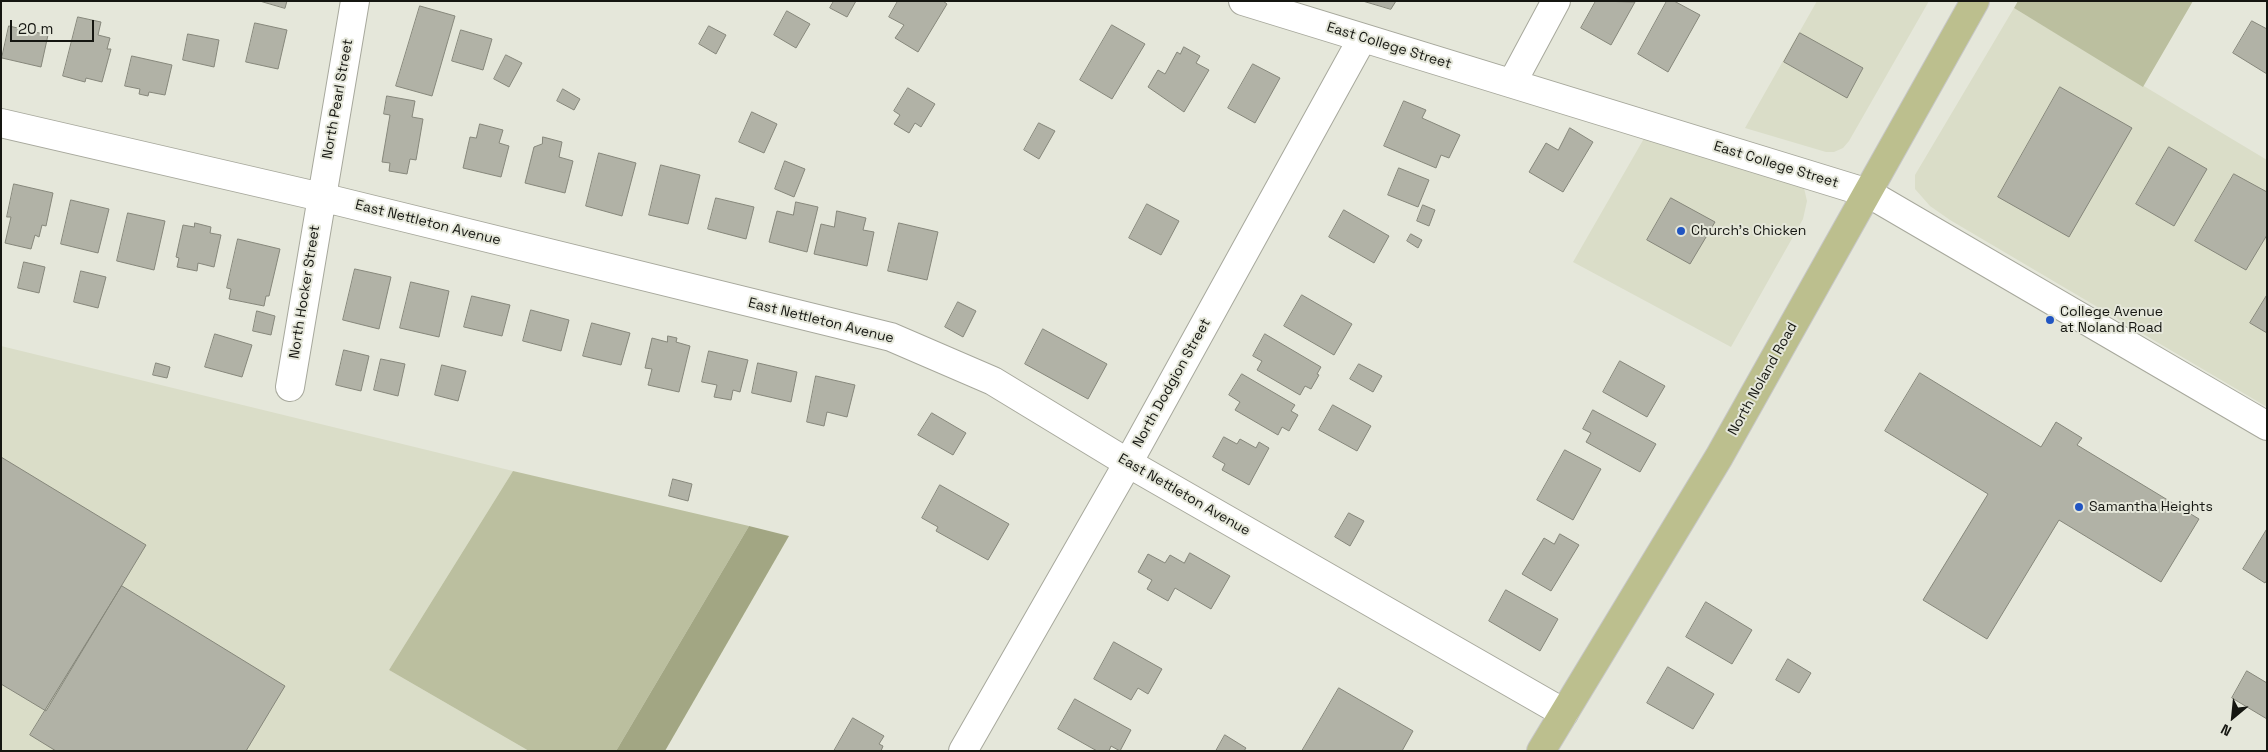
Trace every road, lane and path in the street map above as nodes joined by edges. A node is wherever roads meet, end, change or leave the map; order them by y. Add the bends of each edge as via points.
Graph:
1 (355, 1) edge
2 (1243, 1) edge
3 (1556, 1) edge
4 (1975, 1) edge
5 (1362, 39) junction
6 (1512, 83) junction
7 (1, 123) edge
8 (1868, 193) junction
9 (321, 196) junction
10 (290, 386) dead end
11 (2267, 426) edge
12 (1128, 463) junction
13 (1564, 713) junction
14 (963, 751) edge
15 (1541, 751) edge

1 - 9 street, North Pearl Street
2 - 5 street, East College Street
3 - 6 street
4 - 8 main road, North Noland Road
5 - 6 street, East College Street
5 - 12 street, North Dodgion Street
6 - 8 street, East College Street
7 - 9 street, East Nettleton Avenue
8 - 11 street, East College Street
8 - 13 main road, North Noland Road via 1719,457
9 - 10 street, North Hocker Street
9 - 12 street, East Nettleton Avenue via 891,337 993,380
12 - 13 street, East Nettleton Avenue
12 - 14 street, North Dodgion Street
13 - 15 main road, North Noland Road

